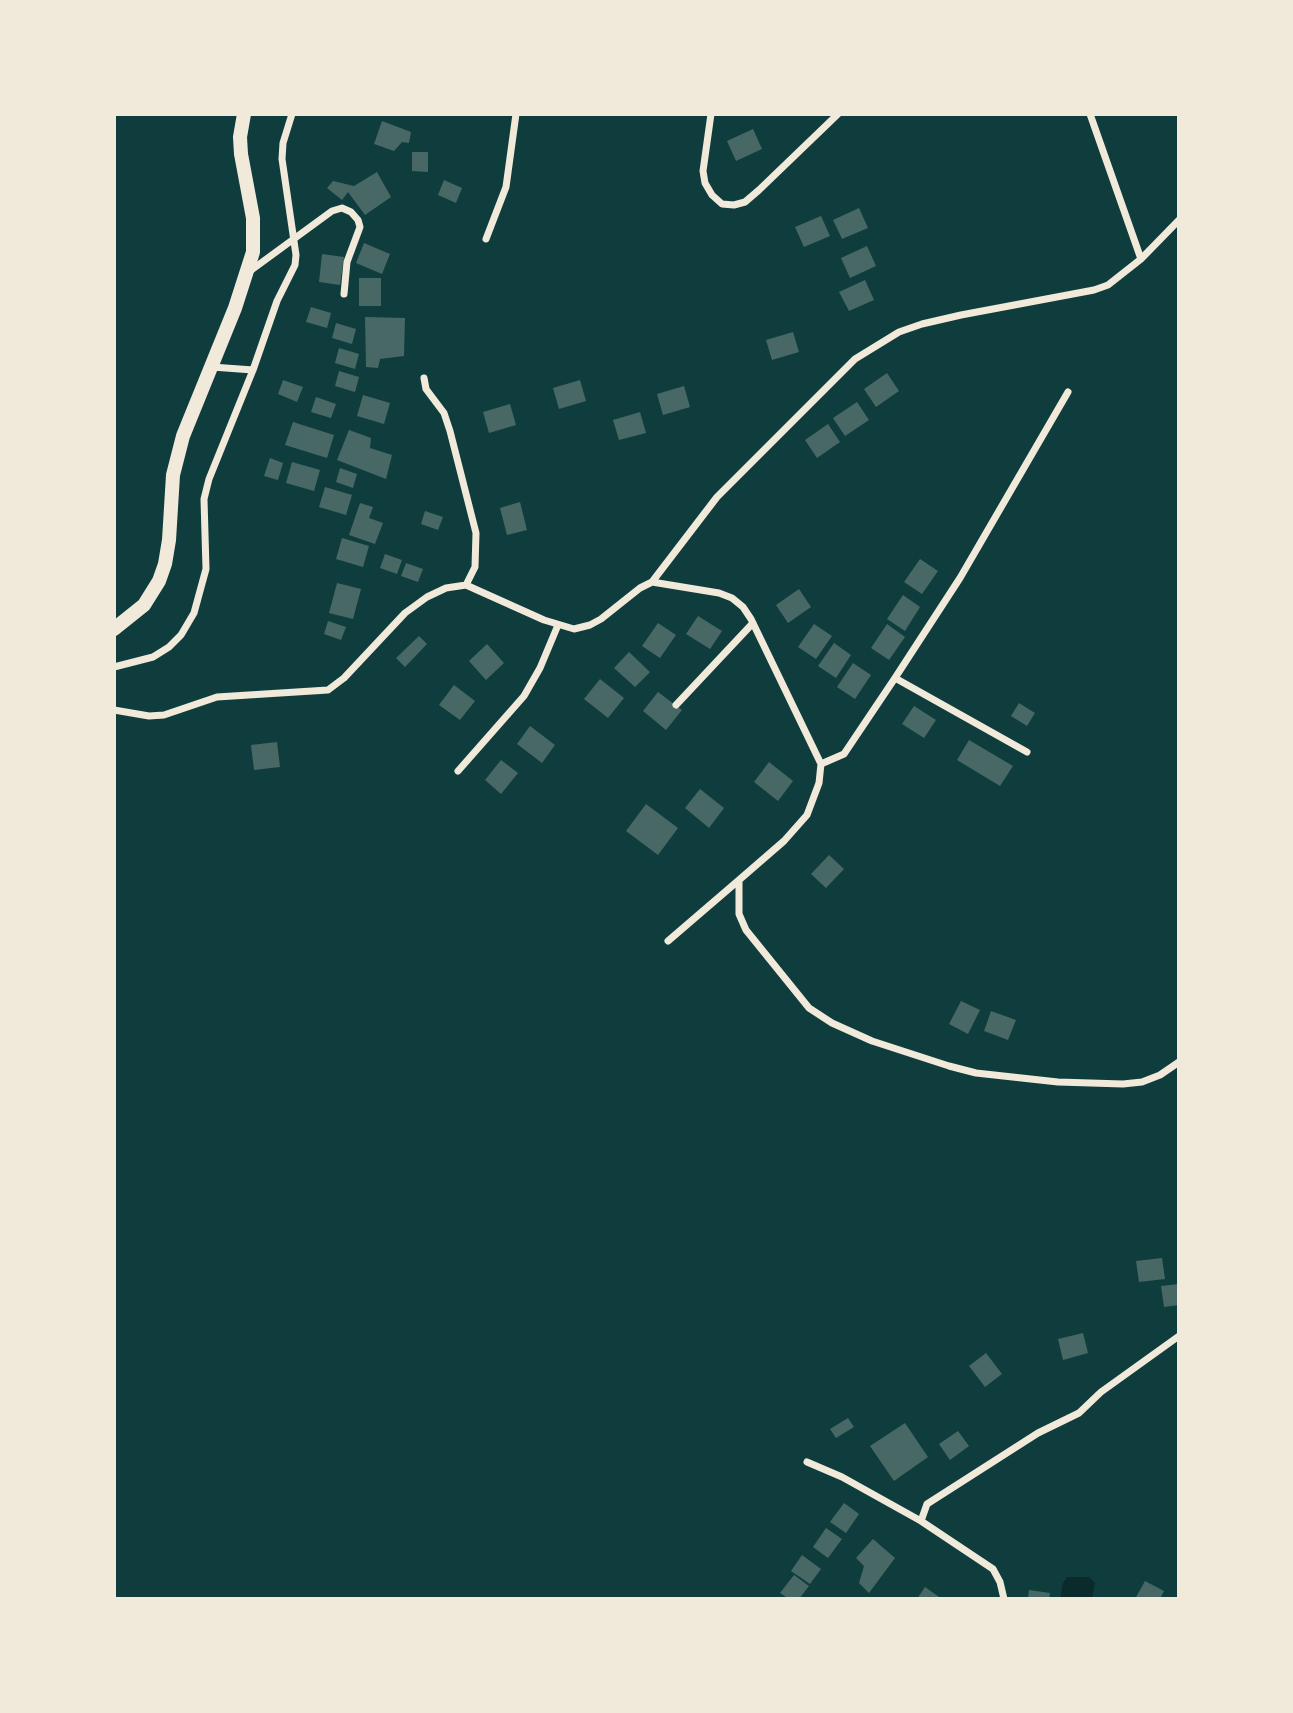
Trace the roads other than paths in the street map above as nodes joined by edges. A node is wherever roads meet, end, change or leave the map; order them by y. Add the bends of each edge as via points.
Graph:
1 (244, 114) edge
2 (292, 114) edge
3 (516, 114) edge
4 (710, 114) edge
5 (838, 114) edge
6 (1090, 114) edge
7 (1179, 220) edge
8 (486, 239) dead end
9 (294, 240) junction
10 (1140, 260) junction
11 (248, 272) junction
12 (344, 294) dead end
13 (210, 367) junction
14 (253, 370) junction
15 (424, 378) dead end
16 (1068, 392) dead end
17 (652, 582) junction
18 (467, 584) junction
19 (753, 624) junction
20 (558, 625) junction
21 (114, 629) edge
22 (114, 667) edge
23 (895, 678) junction
24 (676, 705) dead end
25 (114, 710) edge
26 (1027, 752) dead end
27 (821, 764) junction
28 (458, 771) dead end
29 (739, 880) junction
30 (668, 941) dead end
31 (1179, 1062) edge
32 (1179, 1336) edge
33 (807, 1462) dead end
34 (921, 1521) junction
35 (1004, 1599) edge

1 - 11 main road via 241,154 254,236
2 - 9 street via 282,159
3 - 8 street via 506,187
4 - 5 street via 705,183 722,204 734,205 745,202
6 - 10 street
7 - 10 street
9 - 11 street
9 - 12 street via 332,211 342,208 351,212 360,227 347,262
9 - 14 street via 295,265
10 - 17 street via 1101,288 922,324 871,348 837,375 717,497
11 - 13 main road
13 - 14 street
13 - 21 main road via 173,475 169,540 159,582 144,605
14 - 22 street via 204,499 206,569 194,613 169,647 153,657
15 - 18 street via 450,431 476,533 475,568
16 - 23 street via 960,578
17 - 19 street via 732,598
17 - 20 street via 590,625 574,629
18 - 20 street
18 - 25 street via 446,588 405,613 328,690 216,697 164,715
19 - 24 street
19 - 27 street
20 - 28 street via 524,696
23 - 26 street
23 - 27 street via 844,754
27 - 29 street via 807,815 785,841
29 - 30 street
29 - 31 street via 739,914 746,930 794,992 808,1008 872,1041 976,1073 1058,1082 1142,1082
32 - 34 street via 1079,1413 1038,1433 927,1504
33 - 34 street via 842,1476
34 - 35 street via 993,1569

